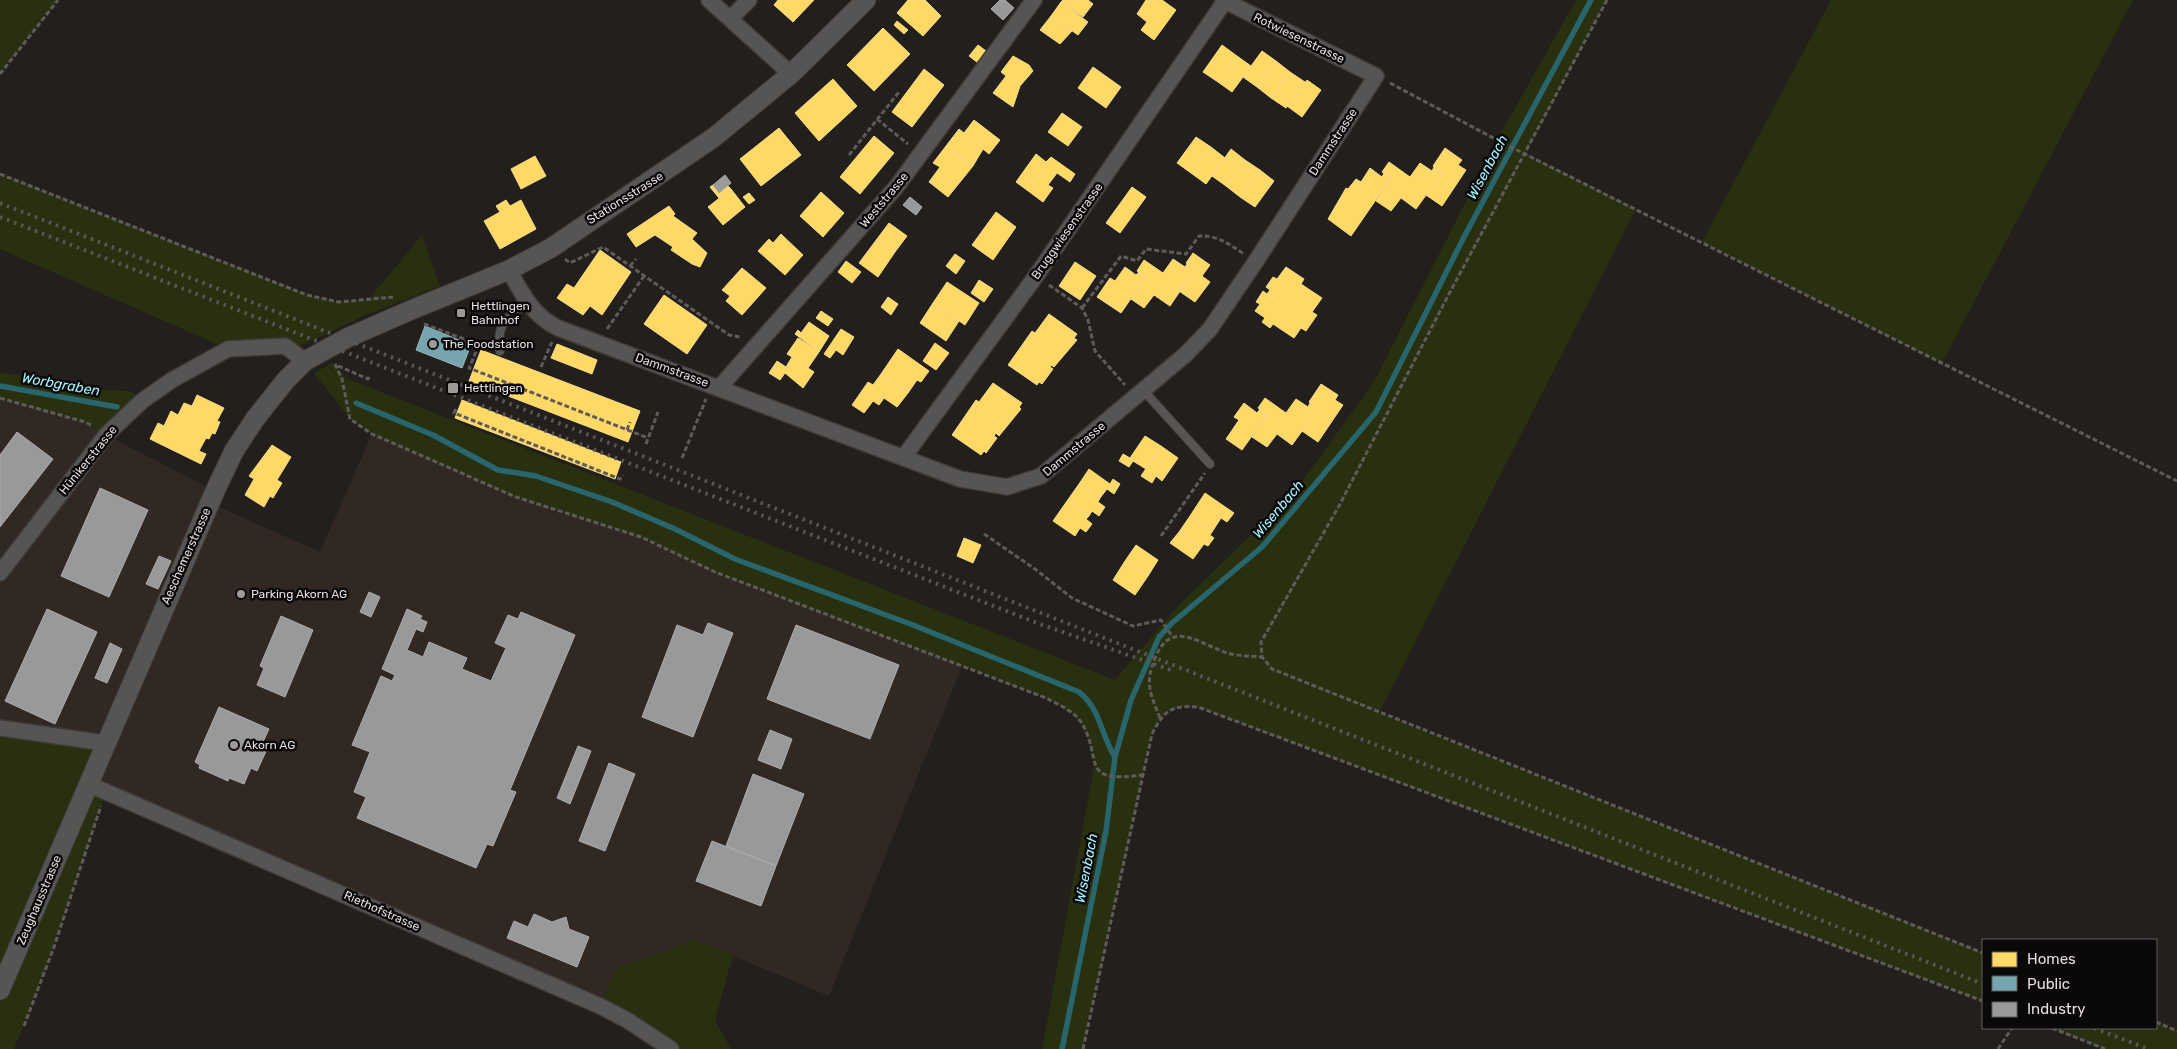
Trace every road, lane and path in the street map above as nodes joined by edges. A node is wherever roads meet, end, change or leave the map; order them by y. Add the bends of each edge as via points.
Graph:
1 (58, 0) edge
2 (709, 0) edge
3 (749, 0) edge
4 (866, 0) edge
5 (1034, 0) edge
6 (1607, 0) edge
7 (1224, 1) edge
8 (731, 18) junction
9 (0, 74) edge
10 (791, 74) junction
11 (1376, 76) junction
12 (899, 92) dead end
13 (877, 120) junction
14 (921, 153) junction
15 (1526, 154) junction
16 (849, 155) dead end
17 (0, 174) edge
18 (561, 256) dead end
19 (636, 259) dead end
20 (1256, 261) junction
21 (630, 266) junction
22 (510, 270) junction
23 (644, 276) junction
24 (1036, 276) junction
25 (527, 302) junction
26 (1082, 308) junction
27 (411, 310) junction
28 (740, 337) dead end
29 (347, 338) joint
30 (465, 340) junction
31 (552, 342) dead end
32 (598, 342) junction
33 (479, 345) junction
34 (461, 348) dead end
35 (500, 351) joint
36 (313, 356) junction
37 (337, 366) junction
38 (541, 367) dead end
39 (370, 375) dead end
40 (719, 388) junction
41 (1140, 394) junction
42 (0, 398) edge
43 (703, 407) dead end
44 (456, 409) dead end
45 (658, 412) dead end
46 (466, 418) junction
47 (630, 422) dead end
48 (464, 424) dead end
49 (627, 430) junction
50 (106, 435) junction
51 (648, 438) junction
52 (646, 444) dead end
53 (682, 458) dead end
54 (903, 458) junction
55 (1210, 464) joint
56 (608, 475) junction
57 (623, 475) dead end
58 (606, 480) dead end
59 (2177, 481) edge
60 (984, 534) dead end
61 (1161, 536) dead end
62 (0, 574) edge
63 (1172, 636) junction
64 (1262, 657) junction
65 (1160, 718) junction
66 (0, 728) edge
67 (105, 743) junction
68 (1142, 775) junction
69 (88, 784) junction
70 (106, 792) junction
71 (77, 811) joint
72 (1982, 953) edge
73 (0, 990) edge
74 (1982, 1001) edge
75 (2157, 1022) edge
76 (24, 1026) dead end
77 (2011, 1029) edge
78 (2055, 1029) edge
79 (2177, 1031) edge
80 (671, 1049) edge
81 (1083, 1049) edge
82 (1998, 1049) edge
83 (2105, 1049) edge

1 - 9 path
2 - 8 street
3 - 8 street
4 - 10 street, Stationsstrasse
5 - 14 street, Weststrasse
6 - 15 path
7 - 11 street, Rotwiesenstrasse
7 - 24 street, Bruggwiesenstrasse
8 - 10 street
10 - 22 street, Stationsstrasse via 687,158 534,259
11 - 15 path
11 - 20 street, Dammstrasse
12 - 13 path
13 - 14 path
13 - 16 path
14 - 40 street, Weststrasse via 897,186
15 - 59 path
15 - 64 path via 1339,506 1261,642
17 - 27 path via 308,295 339,302 393,297 406,302
18 - 21 path via 570,263 603,247
19 - 21 path
20 - 26 path via 1210,235 1199,236 1186,254 1146,249 1137,261 1121,256
20 - 41 street, Dammstrasse via 1198,342
21 - 23 path
22 - 25 street, Dammstrasse
22 - 27 street, Stationsstrasse
23 - 28 path via 729,335
23 - 32 path
24 - 26 path
24 - 54 street, Bruggwiesenstrasse
25 - 32 street, Dammstrasse via 550,324
25 - 35 lane via 501,325
26 - 41 path via 1096,352
27 - 29 street, Stationsstrasse
27 - 30 path via 415,320
29 - 36 street, Aeschemerstrasse
30 - 33 path
30 - 34 path
31 - 38 path
32 - 40 street, Dammstrasse
33 - 35 path
33 - 49 path via 468,368
36 - 37 path
36 - 50 street, Hünikerstrasse via 285,346 228,349 142,401
36 - 67 street, Aeschemerstrasse via 270,399 234,451
37 - 39 path via 368,379
37 - 68 path via 350,419 372,434 516,497 641,537 715,572 1046,698 1080,720 1088,735 1094,766 1104,775 1122,778
40 - 54 street, Dammstrasse
41 - 54 street, Dammstrasse via 1042,476 1007,487 960,480
41 - 55 lane
42 - 50 path via 85,422
43 - 53 path
44 - 46 path via 454,413
45 - 51 path
46 - 48 path
46 - 56 path
47 - 49 path
49 - 51 path
50 - 62 street, Hünikerstrasse
51 - 52 path
55 - 61 path
56 - 57 path via 620,480
56 - 58 path
60 - 63 path via 1072,598 1133,626 1164,622
63 - 64 path via 1192,638 1229,653
63 - 65 path via 1160,647 1149,672 1148,688
64 - 72 path via 1272,669 1379,713
65 - 68 path via 1152,734
65 - 74 path via 1182,706 1198,707
66 - 67 street
67 - 69 street, Aeschemerstrasse
68 - 81 path
69 - 70 street, Riethofstrasse
69 - 71 street, Aeschemerstrasse
70 - 76 path
70 - 80 street, Riethofstrasse via 600,1006
71 - 73 street, Zeughausstrasse
75 - 79 path
77 - 82 path
78 - 83 path

